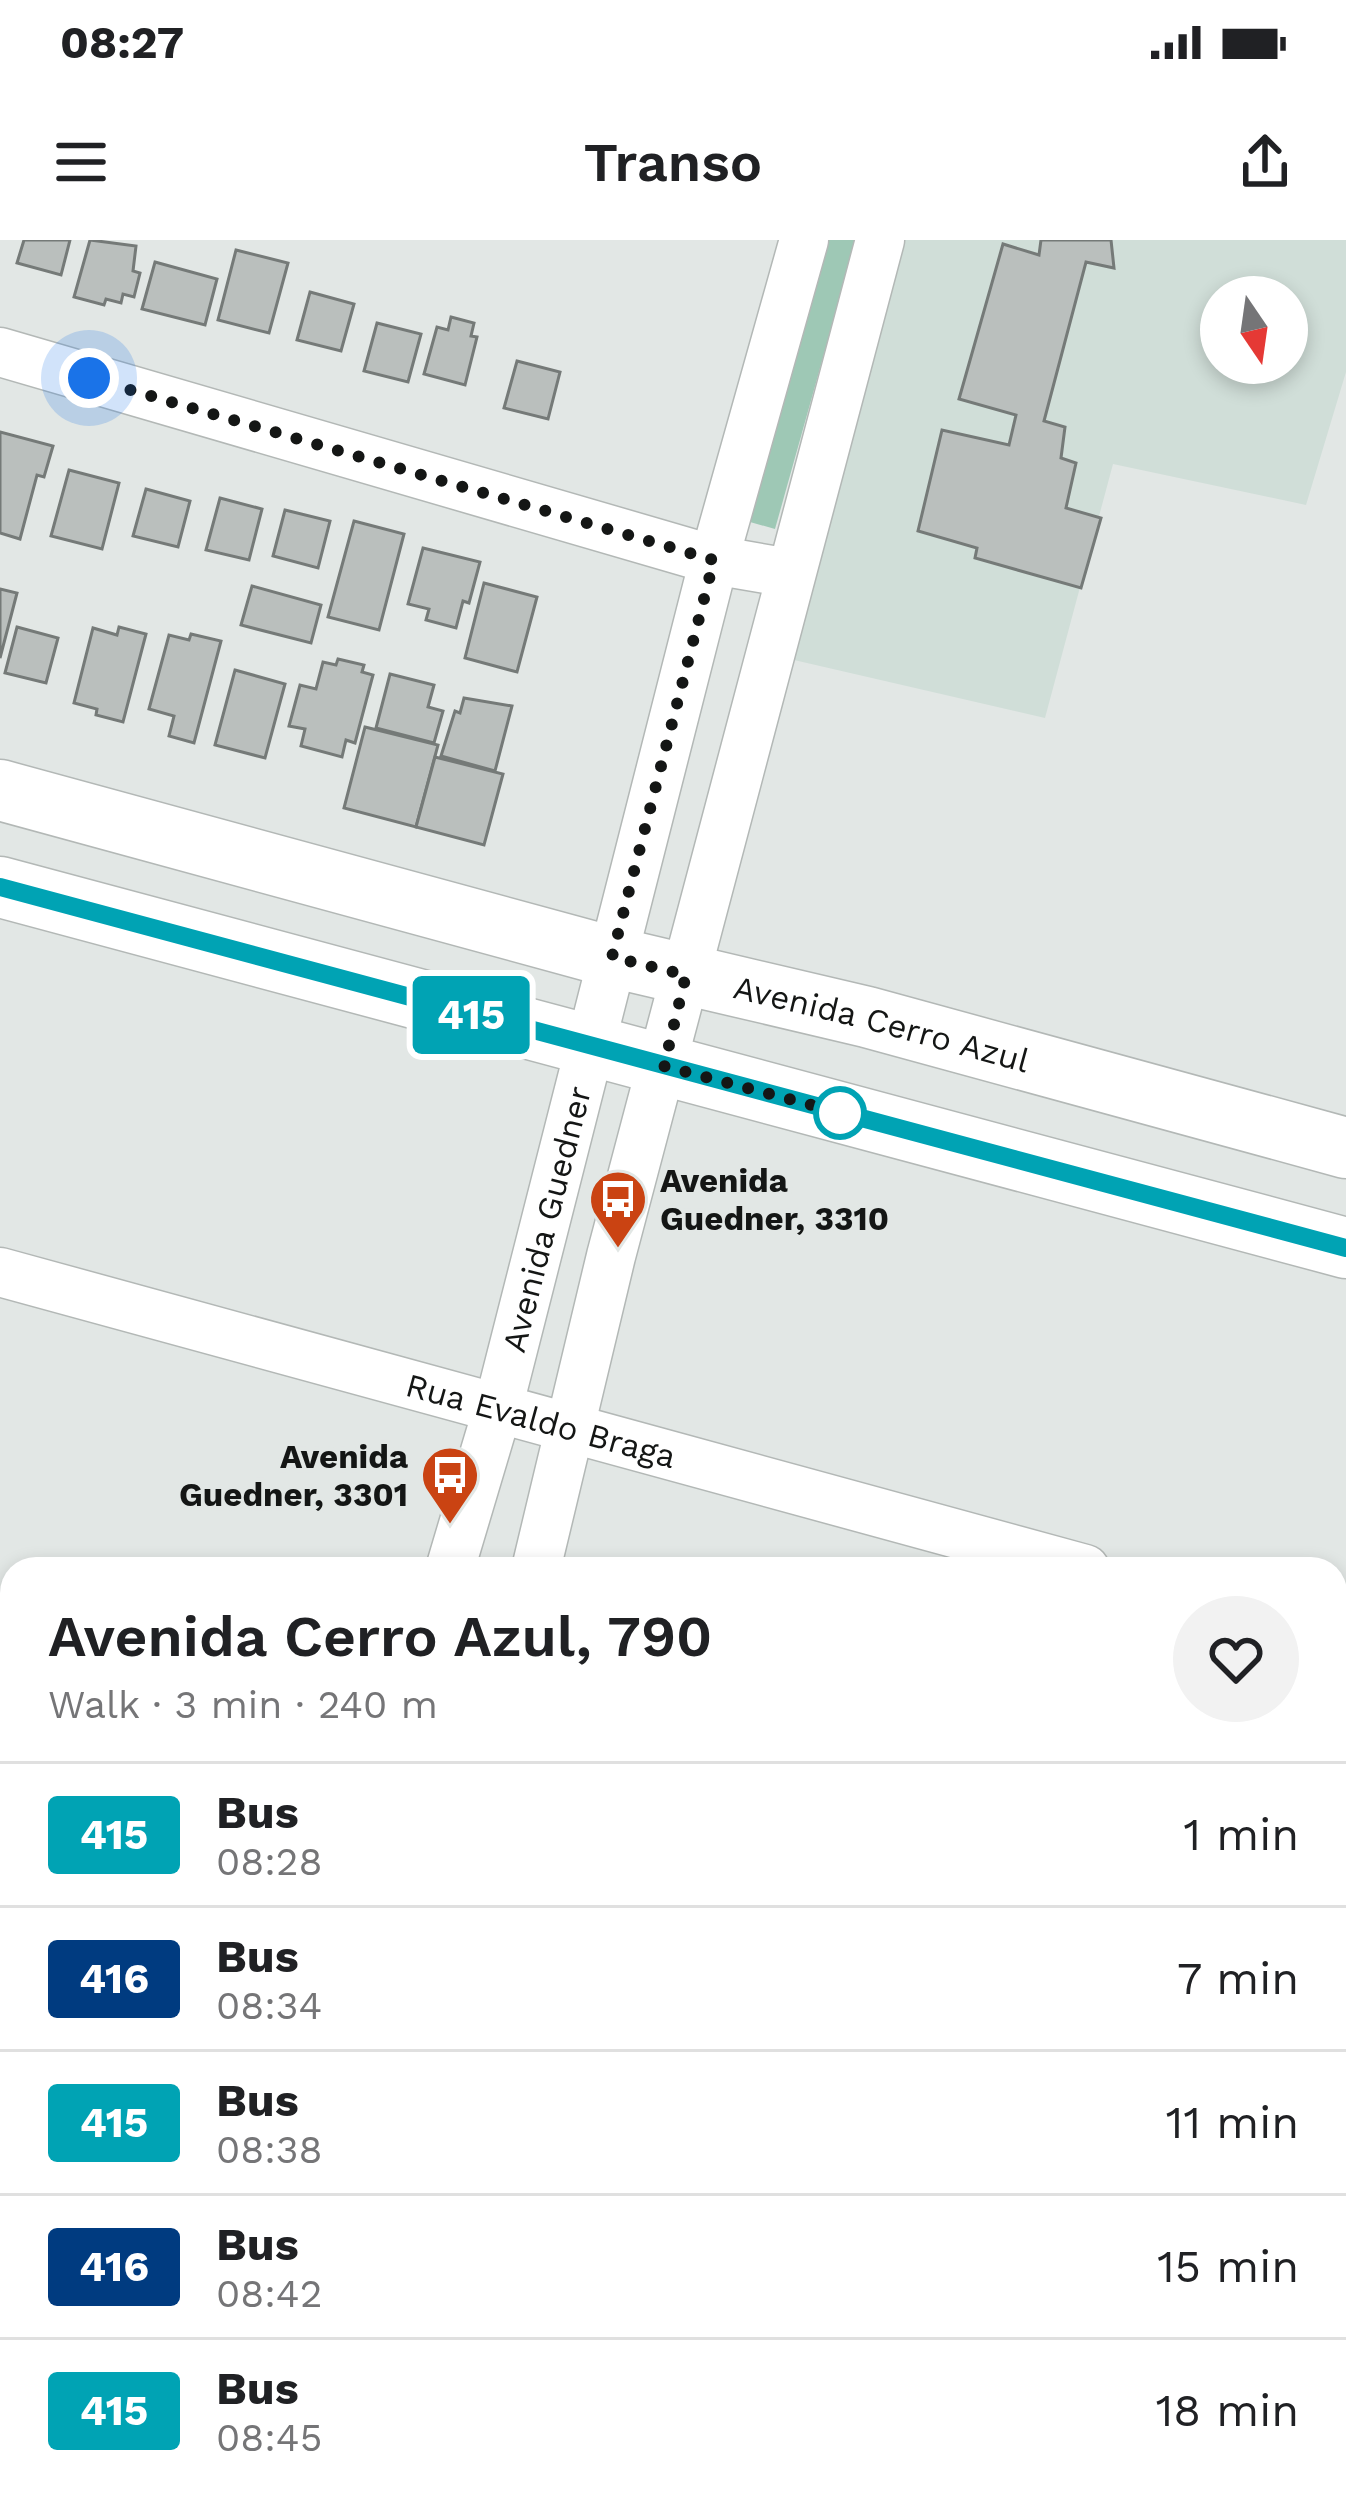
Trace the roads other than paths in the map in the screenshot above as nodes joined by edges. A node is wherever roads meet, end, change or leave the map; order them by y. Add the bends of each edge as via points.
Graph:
1 (803, 240) edge
2 (880, 240) edge
3 (0, 352) edge
4 (714, 560) junction
5 (789, 573) junction
6 (0, 790) edge
7 (0, 887) edge
8 (612, 957) junction
9 (686, 975) junction
10 (586, 1047) junction
11 (664, 1066) junction
12 (1346, 1148) edge
13 (1346, 1248) edge
14 (0, 1273) edge
15 (498, 1408) junction
16 (567, 1429) junction
17 (454, 1557) edge
18 (539, 1557) edge
19 (1041, 1557) edge

1 - 4 street, Avenida Guedner
2 - 5 street
3 - 4 street
4 - 5 street
4 - 8 street, Avenida Guedner
5 - 9 street
6 - 8 main road, Avenida Cerro Azul
7 - 10 main road
8 - 9 main road, Avenida Cerro Azul
8 - 10 street, Avenida Guedner
9 - 11 street
9 - 12 main road, Avenida Cerro Azul
10 - 11 main road
10 - 15 street, Avenida Guedner
11 - 13 main road
11 - 16 street
14 - 15 street, Rua Evaldo Braga
15 - 16 street, Rua Evaldo Braga
15 - 17 street, Avenida Guedner
16 - 18 street
16 - 19 street, Rua Evaldo Braga

